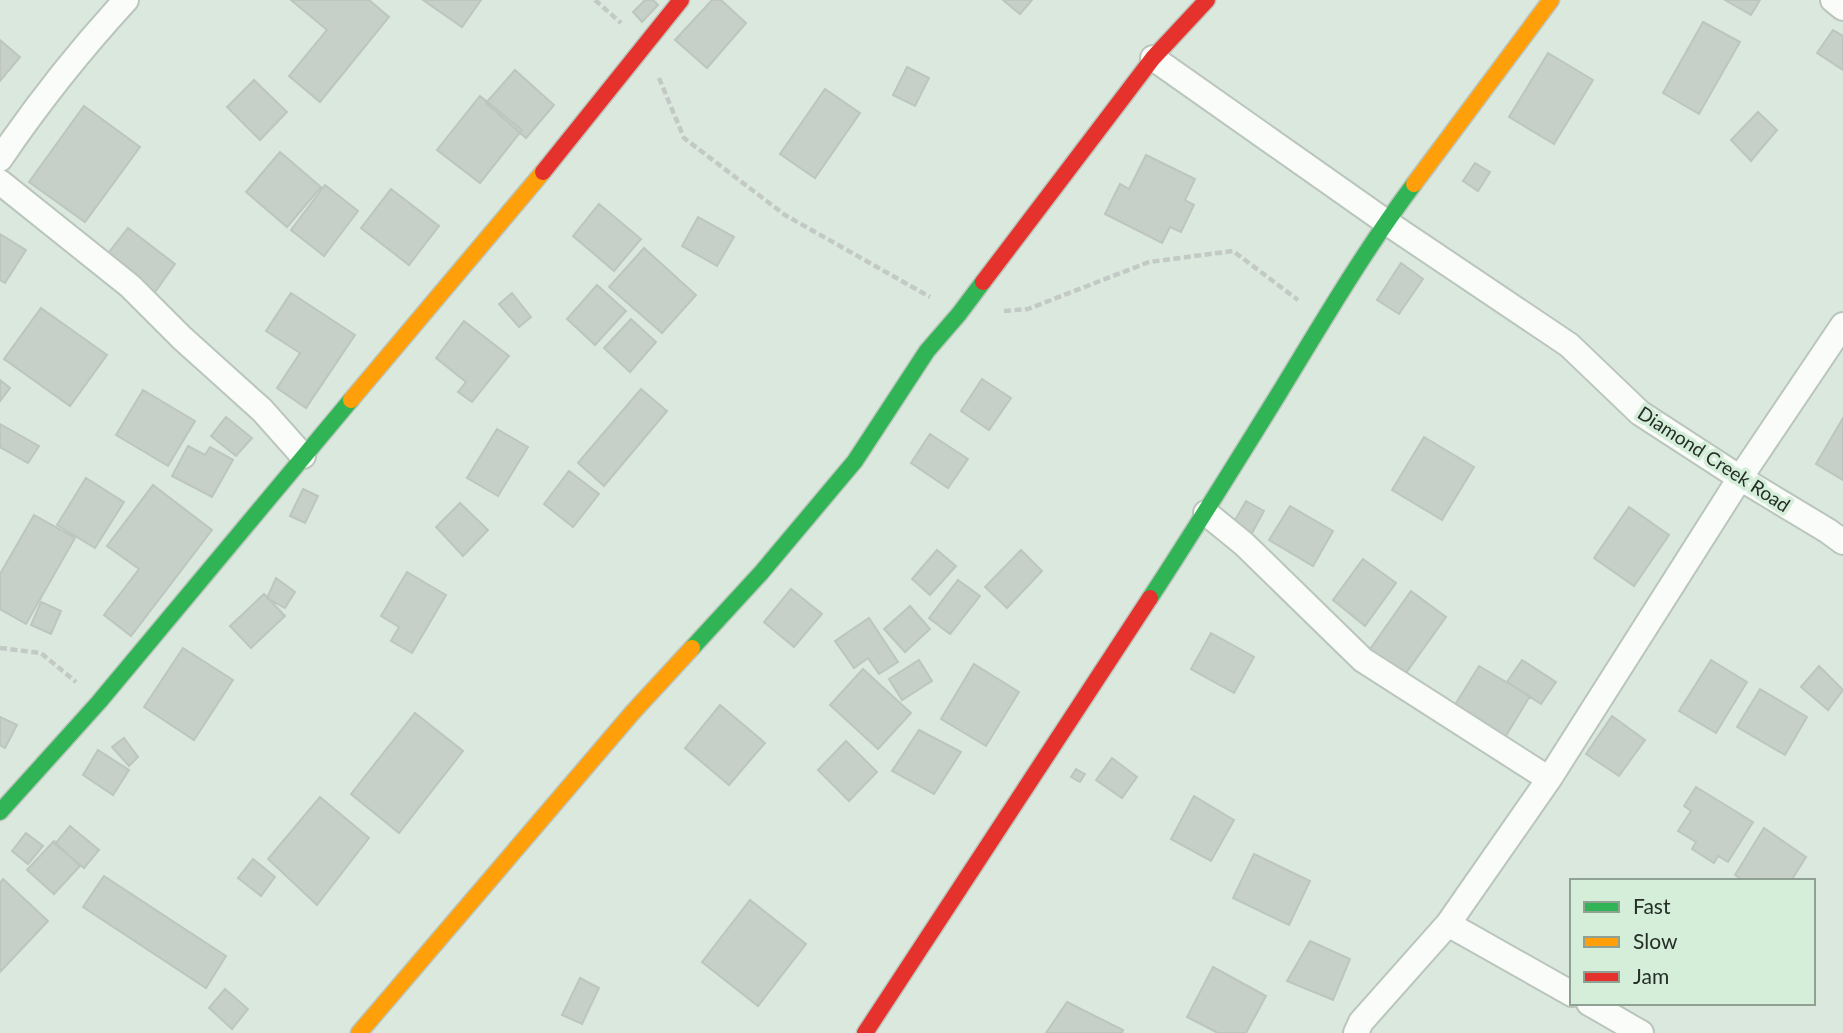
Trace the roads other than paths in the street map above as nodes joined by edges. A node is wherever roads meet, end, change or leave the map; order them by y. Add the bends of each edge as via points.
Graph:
1 (126, 0) edge
2 (681, 0) edge
3 (1207, 0) edge
4 (1551, 0) edge
5 (1833, 0) edge
6 (1843, 8) edge
7 (1153, 58) junction
8 (0, 159) edge
9 (0, 182) edge
10 (1386, 222) junction
11 (1843, 325) edge
12 (303, 456) junction
13 (1740, 478) junction
14 (1206, 513) junction
15 (1843, 542) edge
16 (1549, 779) junction
17 (0, 811) edge
18 (1448, 923) junction
19 (1570, 993) edge
20 (1592, 1005) edge
21 (359, 1033) edge
22 (865, 1033) edge
23 (1356, 1033) edge
24 (1641, 1033) edge

1 - 8 street via 28,118
2 - 12 street via 510,213
3 - 7 street
4 - 10 street
5 - 6 street
7 - 10 street, Diamond Creek Road
7 - 21 street via 927,351 855,461
9 - 12 street via 130,286 262,410
10 - 13 street, Diamond Creek Road via 1569,345 1640,413
10 - 14 street
11 - 13 street
12 - 17 street via 99,702
13 - 15 street, Diamond Creek Road
13 - 16 street
14 - 16 street via 1363,660
14 - 22 street
16 - 18 street
18 - 19 street
18 - 23 street
20 - 24 street

